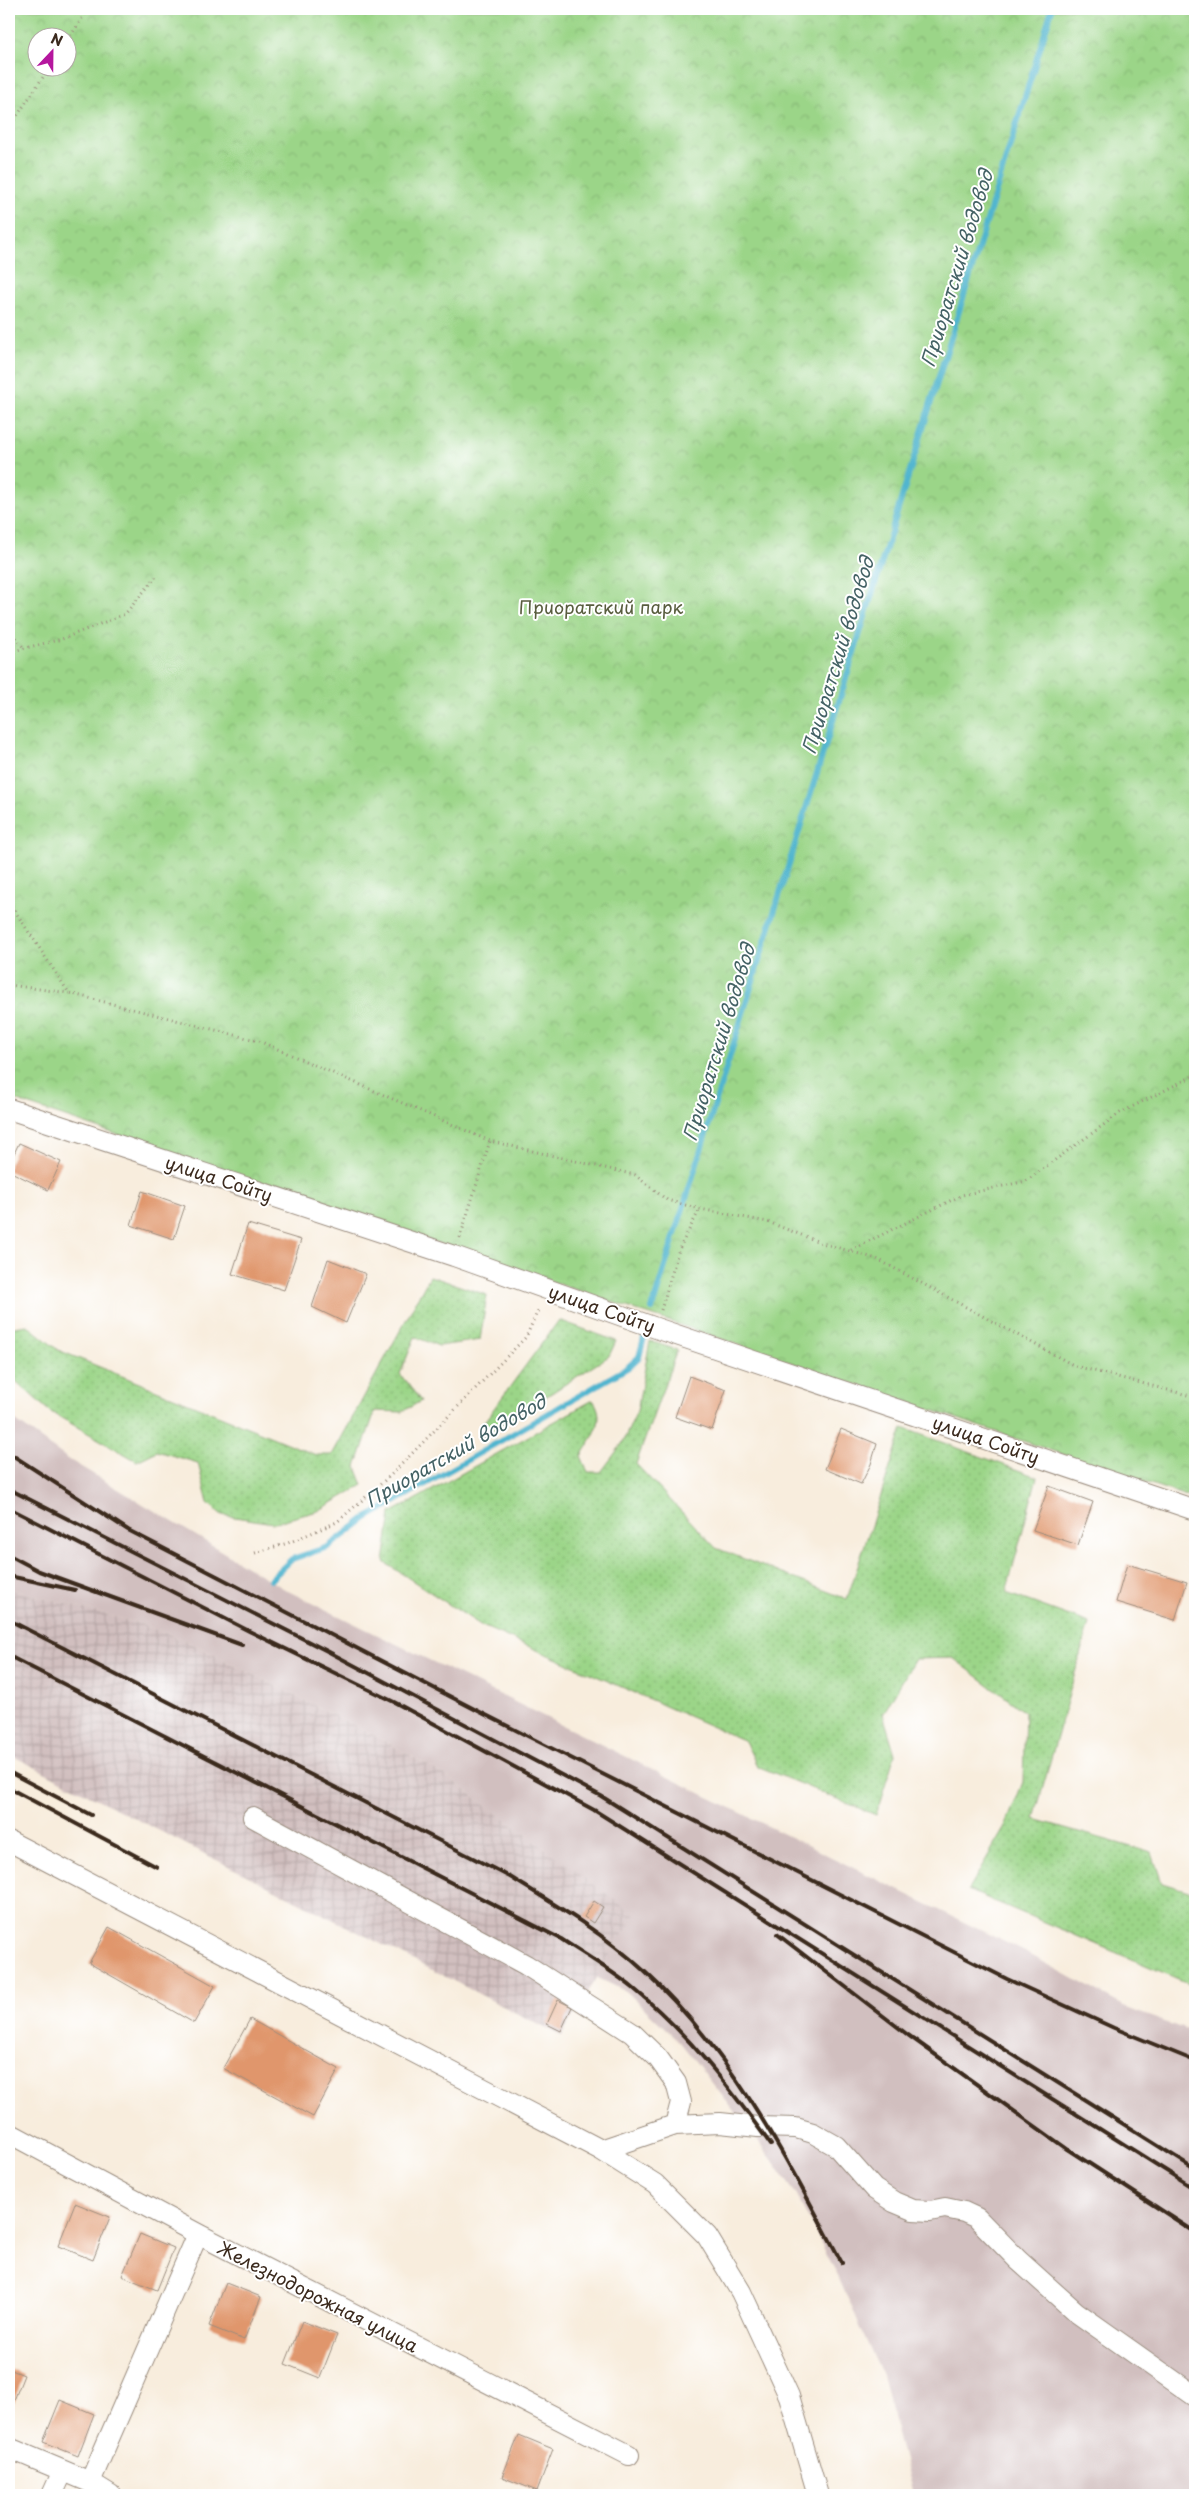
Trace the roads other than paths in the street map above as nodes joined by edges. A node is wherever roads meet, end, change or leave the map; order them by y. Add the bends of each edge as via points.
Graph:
1 (9, 1109) edge
2 (1195, 1510) edge
3 (253, 1817) dead end
4 (9, 1841) edge
5 (675, 2125) junction
6 (9, 2133) edge
7 (601, 2150) junction
8 (198, 2234) junction
9 (1195, 2396) edge
10 (9, 2448) edge
11 (629, 2455) dead end
12 (63, 2471) junction
13 (90, 2482) junction
14 (52, 2495) edge
15 (111, 2495) edge
16 (818, 2495) edge

1 - 2 street, улица Сойту via 454,1256 656,1328
3 - 5 street via 526,1965 632,2033 658,2058 676,2083 681,2102
4 - 7 street
5 - 7 street
5 - 9 street via 720,2123 796,2128 813,2133 836,2146 874,2189 894,2202 913,2210 945,2208 976,2218 1076,2312
6 - 8 street, Железнодорожная улица
7 - 16 street via 655,2184 707,2236 741,2292 789,2396
8 - 11 street, Железнодорожная улица
8 - 13 street
10 - 12 street
12 - 13 street
12 - 14 street
13 - 15 street

